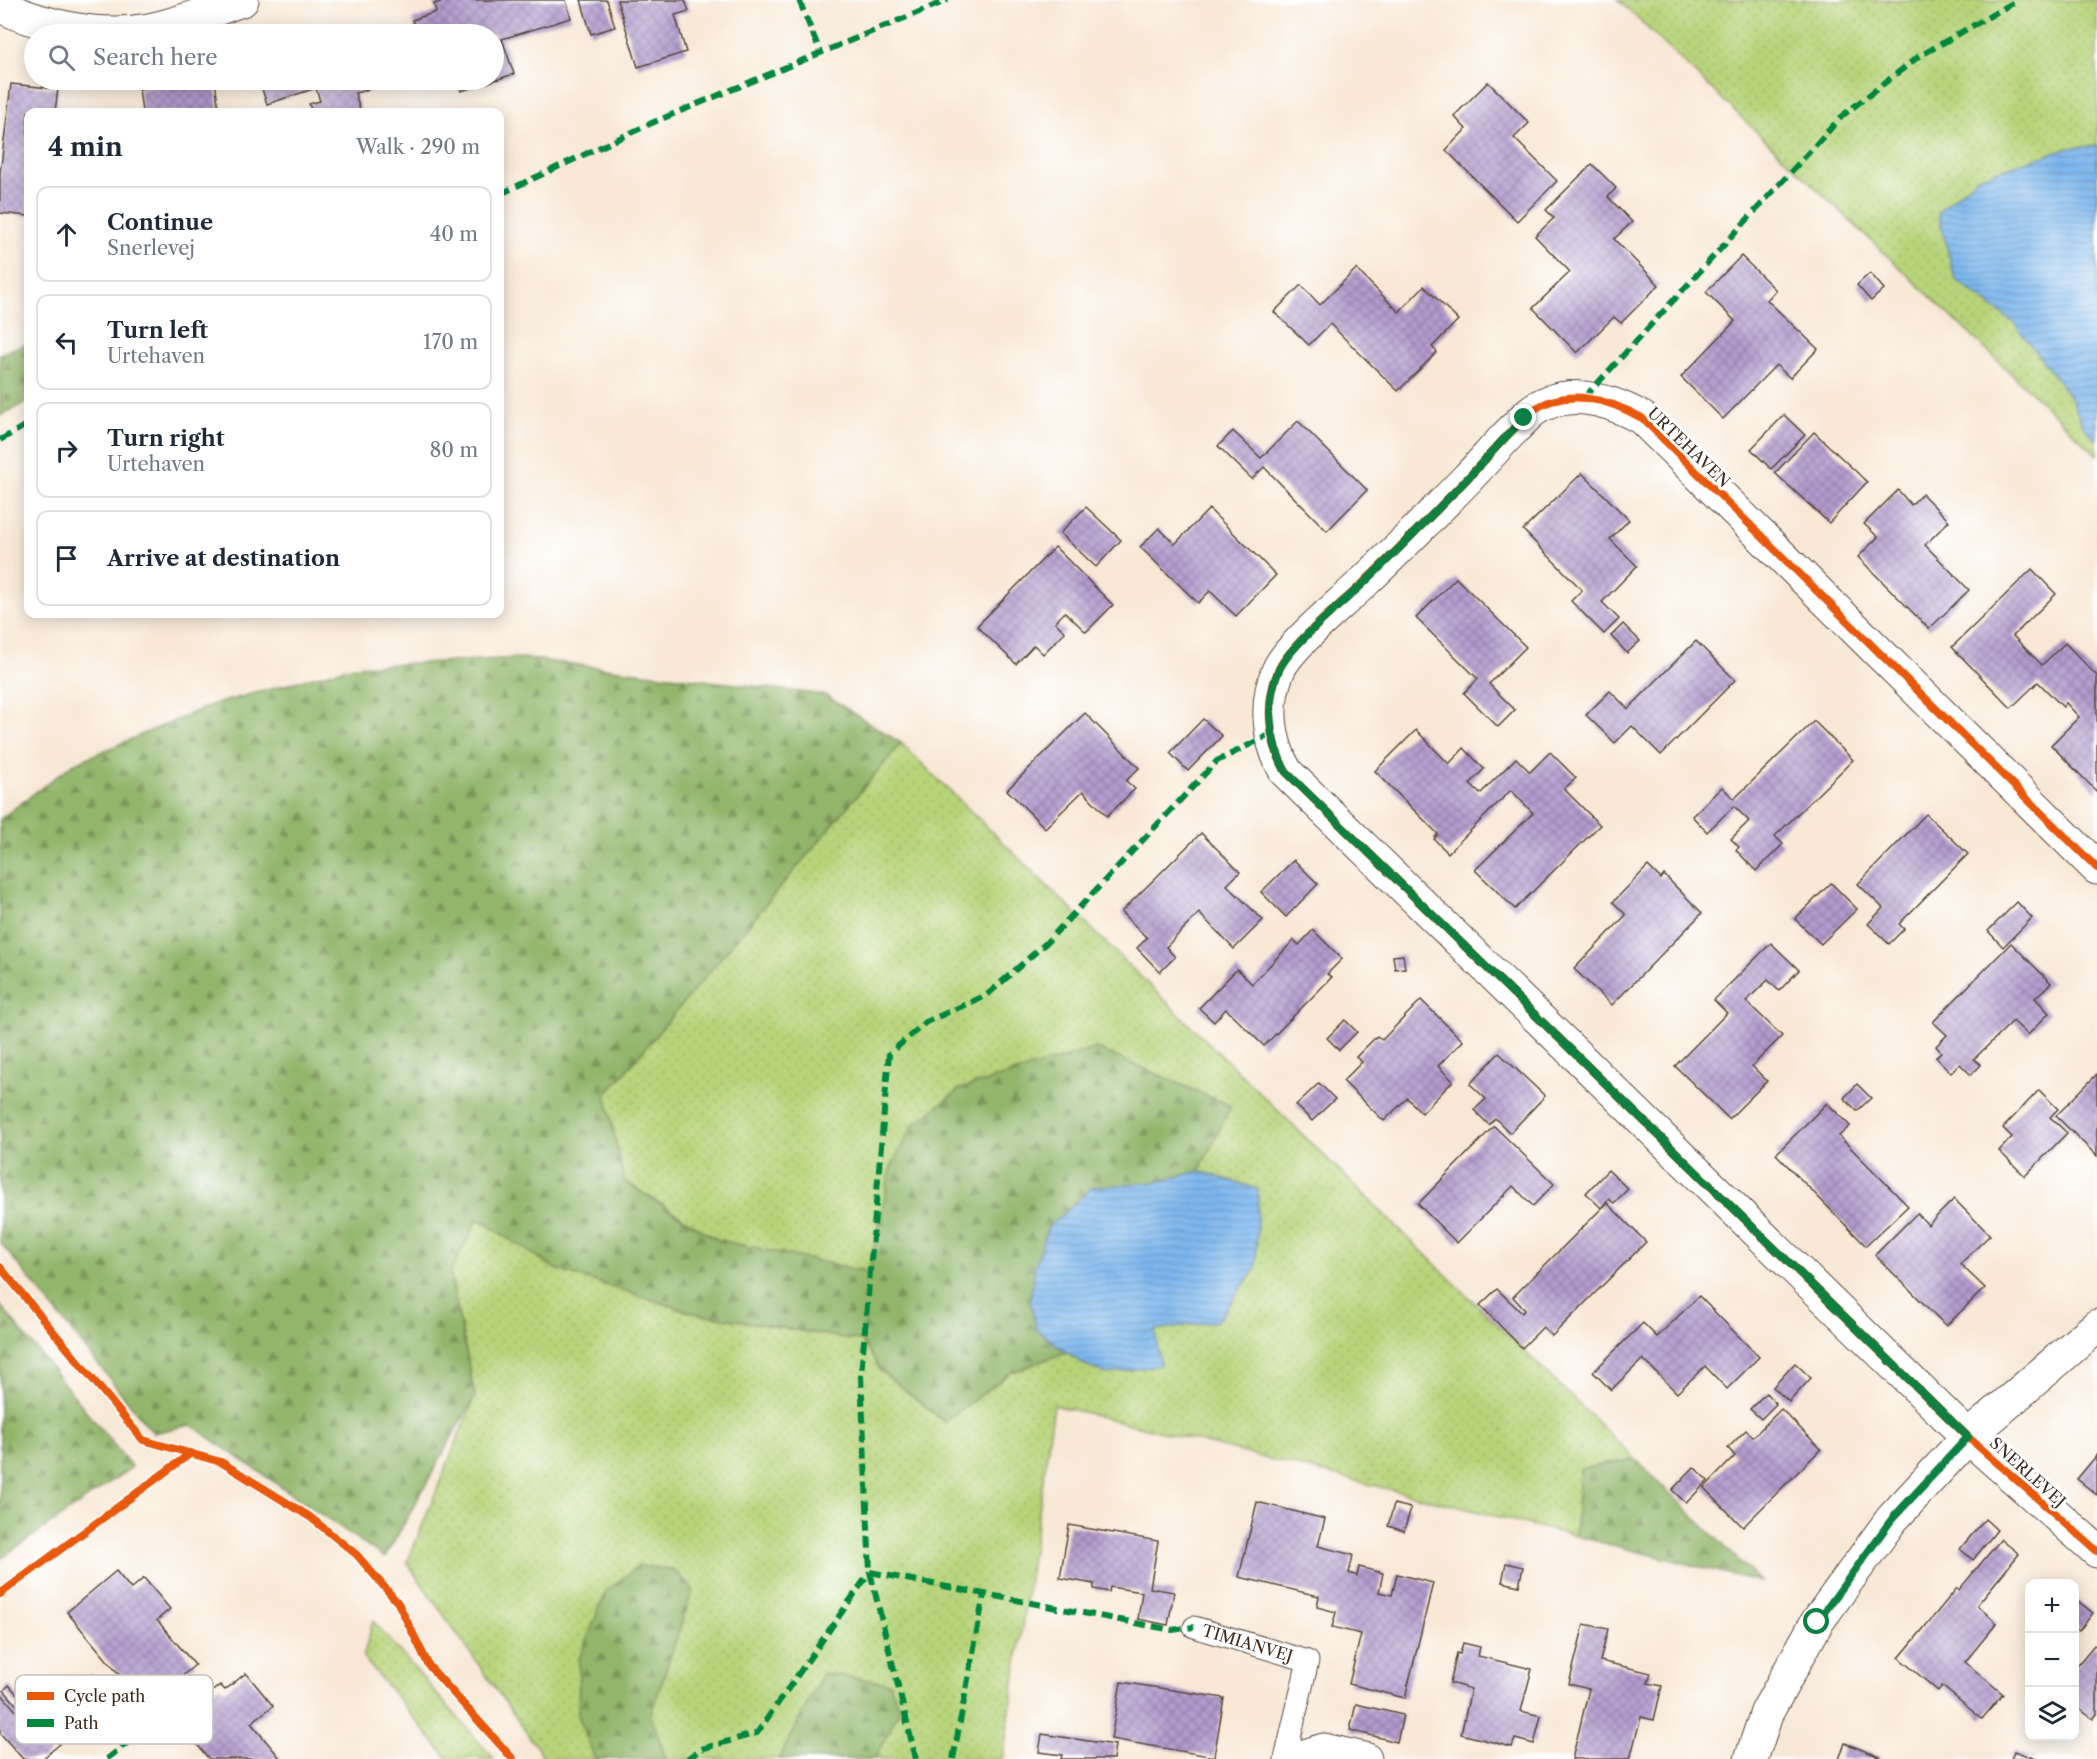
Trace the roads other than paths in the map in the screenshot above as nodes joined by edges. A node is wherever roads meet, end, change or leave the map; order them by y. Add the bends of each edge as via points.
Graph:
1 (242, 0) edge
2 (0, 6) edge
3 (52, 24) edge
4 (168, 24) edge
5 (2097, 868) edge
6 (2097, 1326) edge
7 (1968, 1437) junction
8 (2097, 1551) edge
9 (1194, 1627) dead end
10 (1285, 1759) edge
11 (1295, 1759) edge
12 (1365, 1759) edge
13 (1751, 1759) edge

1 - 4 street
2 - 3 street
5 - 7 street, URTEHAVEN via 1642,418 1599,401 1550,400 1532,411 1367,580 1289,653 1273,690 1272,734 1276,755 1286,772
6 - 7 street, SNERLEVEJ
7 - 8 street, SNERLEVEJ
7 - 13 street, SNERLEVEJ via 1892,1519 1817,1622 1767,1712
9 - 10 lane, TIMIANVEJ via 1308,1661
11 - 12 street via 1324,1750

